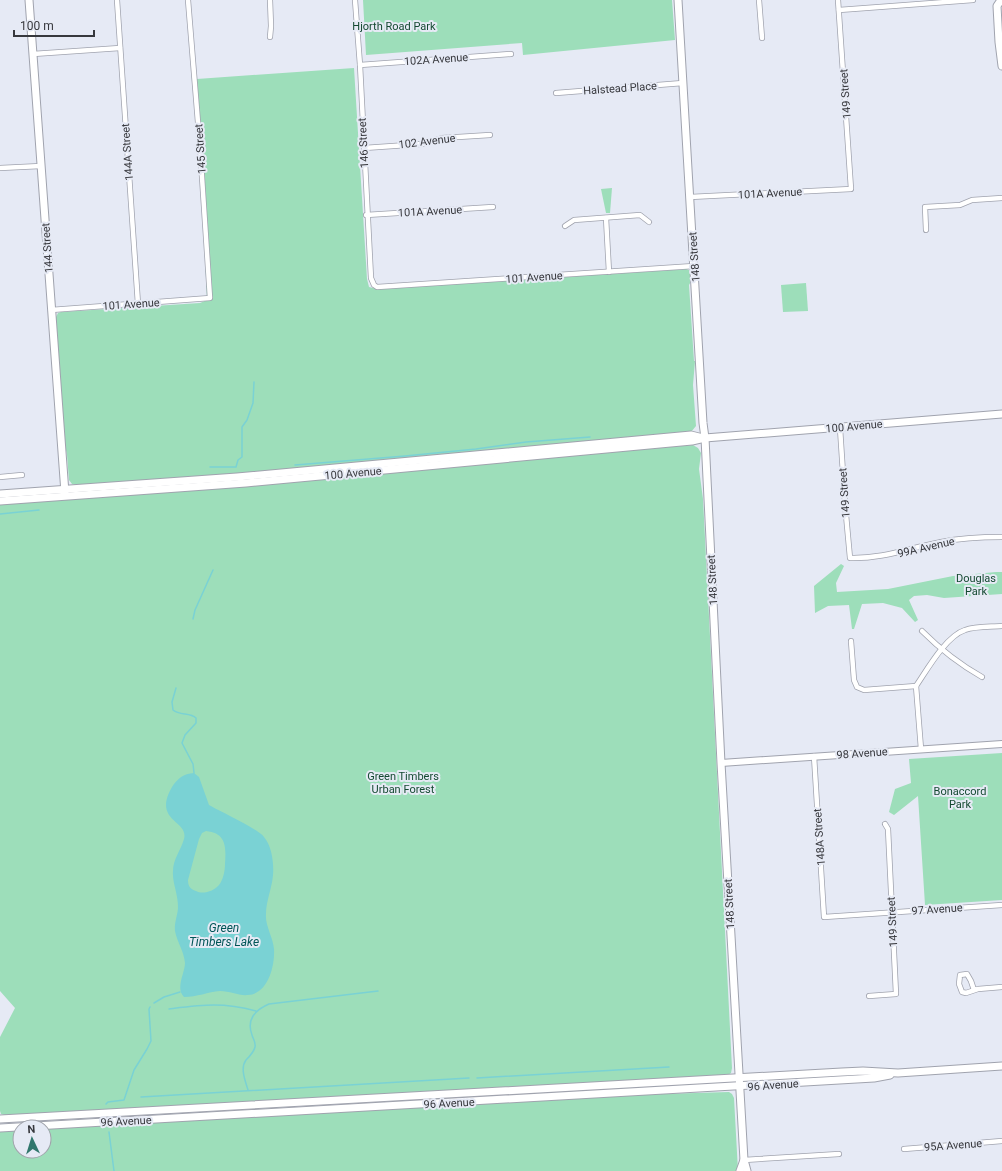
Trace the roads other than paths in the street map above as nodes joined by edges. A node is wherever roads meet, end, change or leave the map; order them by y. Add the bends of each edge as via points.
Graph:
1 (29, 0) edge
2 (117, 0) edge
3 (188, 0) edge
4 (270, 0) edge
5 (355, 0) edge
6 (678, 0) edge
7 (759, 0) edge
8 (838, 0) edge
9 (973, 0) edge
10 (1001, 0) edge
11 (924, 2) edge
12 (839, 10) junction
13 (270, 37) dead end
14 (762, 38) dead end
15 (120, 48) junction
16 (33, 54) junction
17 (511, 54) dead end
18 (360, 65) junction
19 (1002, 66) edge
20 (684, 83) junction
21 (556, 93) dead end
22 (490, 135) dead end
23 (364, 148) junction
24 (42, 166) junction
25 (0, 168) edge
26 (851, 189) joint
27 (690, 197) junction
28 (1002, 198) edge
29 (493, 207) dead end
30 (366, 214) junction
31 (606, 218) junction
32 (649, 222) dead end
33 (565, 226) dead end
34 (926, 230) dead end
35 (694, 266) junction
36 (609, 272) junction
37 (374, 285) joint
38 (210, 298) joint
39 (138, 304) junction
40 (51, 310) junction
41 (1002, 414) edge
42 (840, 428) junction
43 (705, 438) junction
44 (22, 475) dead end
45 (0, 477) edge
46 (65, 492) junction
47 (0, 494) edge
48 (0, 500) edge
49 (1002, 537) edge
50 (850, 558) joint
51 (1002, 626) edge
52 (922, 631) dead end
53 (851, 641) dead end
54 (941, 649) junction
55 (982, 678) dead end
56 (916, 686) junction
57 (1002, 744) edge
58 (921, 749) junction
59 (814, 756) junction
60 (721, 763) junction
61 (885, 824) dead end
62 (1002, 905) edge
63 (892, 912) junction
64 (824, 917) joint
65 (1002, 987) edge
66 (974, 990) dead end
67 (869, 996) dead end
68 (1002, 1066) edge
69 (898, 1073) junction
70 (739, 1078) junction
71 (740, 1086) junction
72 (0, 1119) edge
73 (0, 1128) edge
74 (1002, 1141) edge
75 (904, 1149) dead end
76 (839, 1154) dead end
77 (744, 1160) junction
78 (740, 1171) edge
79 (747, 1171) edge

1 - 16 main road, 144 Street
2 - 15 street, 144A Street
3 - 38 street, 145 Street
4 - 13 street
5 - 18 street, 146 Street
6 - 20 main road, 148 Street
7 - 14 street
8 - 12 street, 149 Street
9 - 11 street
10 - 19 main road via 997,6
11 - 12 street
12 - 26 street, 149 Street
15 - 16 street
15 - 39 street, 144A Street
16 - 24 main road, 144 Street
17 - 18 street, 102A Avenue
18 - 23 street, 146 Street
20 - 21 street, Halstead Place
20 - 27 main road, 148 Street
22 - 23 street, 102 Avenue
23 - 30 street, 146 Street
24 - 25 street
24 - 40 main road, 144 Street
26 - 27 street, 101A Avenue
27 - 35 main road, 148 Street
28 - 34 street via 972,200 960,205 925,207
29 - 30 street, 101A Avenue
30 - 37 street, 146 Street via 371,278
31 - 32 street via 640,215
31 - 33 street via 574,220
31 - 36 street
35 - 36 street, 101 Avenue
35 - 43 main road, 148 Street
36 - 37 street, 101 Avenue via 377,287
38 - 39 street, 101 Avenue
39 - 40 street, 101 Avenue
40 - 46 main road, 144 Street
41 - 42 main road, 100 Avenue
42 - 43 main road, 100 Avenue
42 - 50 street, 149 Street
43 - 46 main road, 100 Avenue via 691,436
43 - 60 main road, 148 Street
44 - 45 street
46 - 47 main road, 100 Avenue
46 - 48 main road, 100 Avenue
49 - 50 street, 99A Avenue via 957,539 889,555
51 - 54 street via 963,630
52 - 54 street
53 - 56 street via 857,688 864,690
54 - 55 street
54 - 56 street
56 - 58 street
57 - 58 street, 98 Avenue
58 - 59 street, 98 Avenue
59 - 60 street, 98 Avenue
59 - 64 street, 148A Street
60 - 70 main road, 148 Street
61 - 63 street, 149 Street via 888,829
62 - 63 street, 97 Avenue
63 - 64 street, 97 Avenue
63 - 67 street, 149 Street via 896,994
65 - 66 street
68 - 69 main road, 96 Avenue
69 - 70 main road, 96 Avenue via 863,1071
69 - 71 main road, 96 Avenue via 874,1078
70 - 71 main road, 148 Street
70 - 72 main road, 96 Avenue
71 - 73 main road, 96 Avenue
71 - 77 main road, 148 Street
74 - 75 street, 95A Avenue
76 - 77 street
77 - 78 main road, 148 Street
77 - 79 main road, 148 Street

